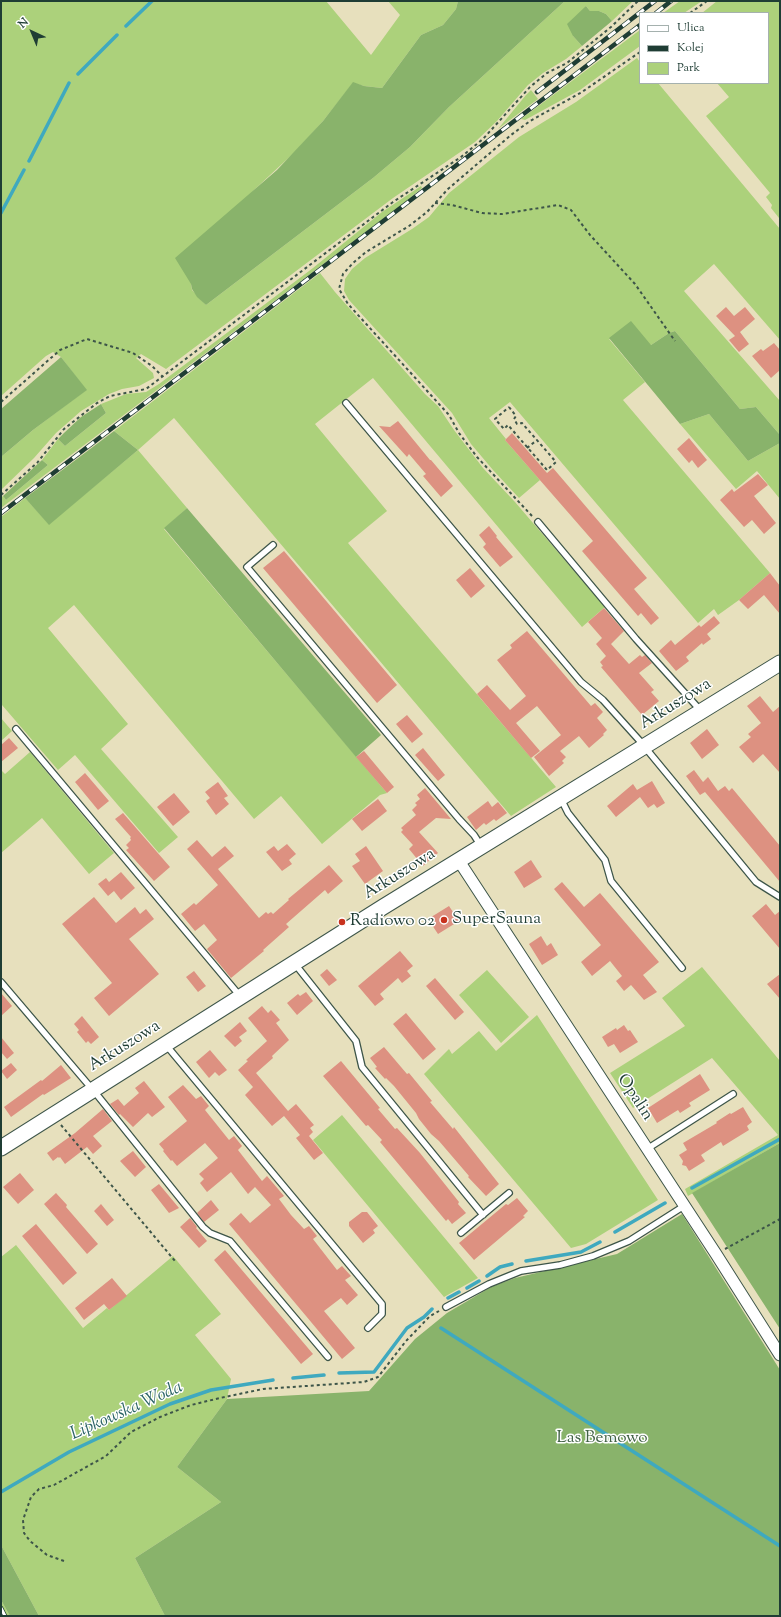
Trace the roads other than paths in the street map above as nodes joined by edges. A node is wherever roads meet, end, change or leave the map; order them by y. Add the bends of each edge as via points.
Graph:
1 (346, 403) dead end
2 (538, 522) road end
3 (274, 545) dead end
4 (780, 663) edge
5 (702, 711) junction
6 (16, 729) dead end
7 (644, 747) junction
8 (560, 798) junction
9 (482, 847) junction
10 (459, 861) junction
11 (780, 897) edge
12 (294, 964) junction
13 (682, 968) dead end
14 (1, 982) edge
15 (241, 998) junction
16 (166, 1044) junction
17 (93, 1090) junction
18 (733, 1094) dead end
19 (1, 1148) edge
20 (647, 1149) junction
21 (509, 1193) dead end
22 (684, 1206) junction
23 (483, 1215) junction
24 (460, 1233) dead end
25 (446, 1307) road end
26 (368, 1328) dead end
27 (780, 1355) edge
28 (328, 1357) dead end

1 - 7 lane via 581,682 603,700
2 - 5 lane via 636,639
3 - 9 lane via 247,567
4 - 5 main road, Arkuszowa
5 - 7 main road, Arkuszowa
6 - 15 lane
7 - 8 main road, Arkuszowa
7 - 11 lane via 756,882
8 - 9 main road, Arkuszowa
8 - 13 lane via 568,813 605,860 611,881
9 - 10 main road, Arkuszowa
10 - 12 main road, Arkuszowa
10 - 20 street, Opalin
12 - 15 main road, Arkuszowa
12 - 23 lane via 356,1041 362,1066
14 - 17 lane
15 - 16 main road, Arkuszowa
16 - 17 main road, Arkuszowa
16 - 26 lane via 382,1304 382,1314
17 - 19 main road, Arkuszowa
17 - 28 lane via 203,1227 210,1233 230,1241
18 - 20 lane
20 - 22 street, Opalin
21 - 23 lane
22 - 25 lane via 630,1241 593,1256 560,1265 521,1271 489,1284
22 - 27 street, Opalin
23 - 24 lane

